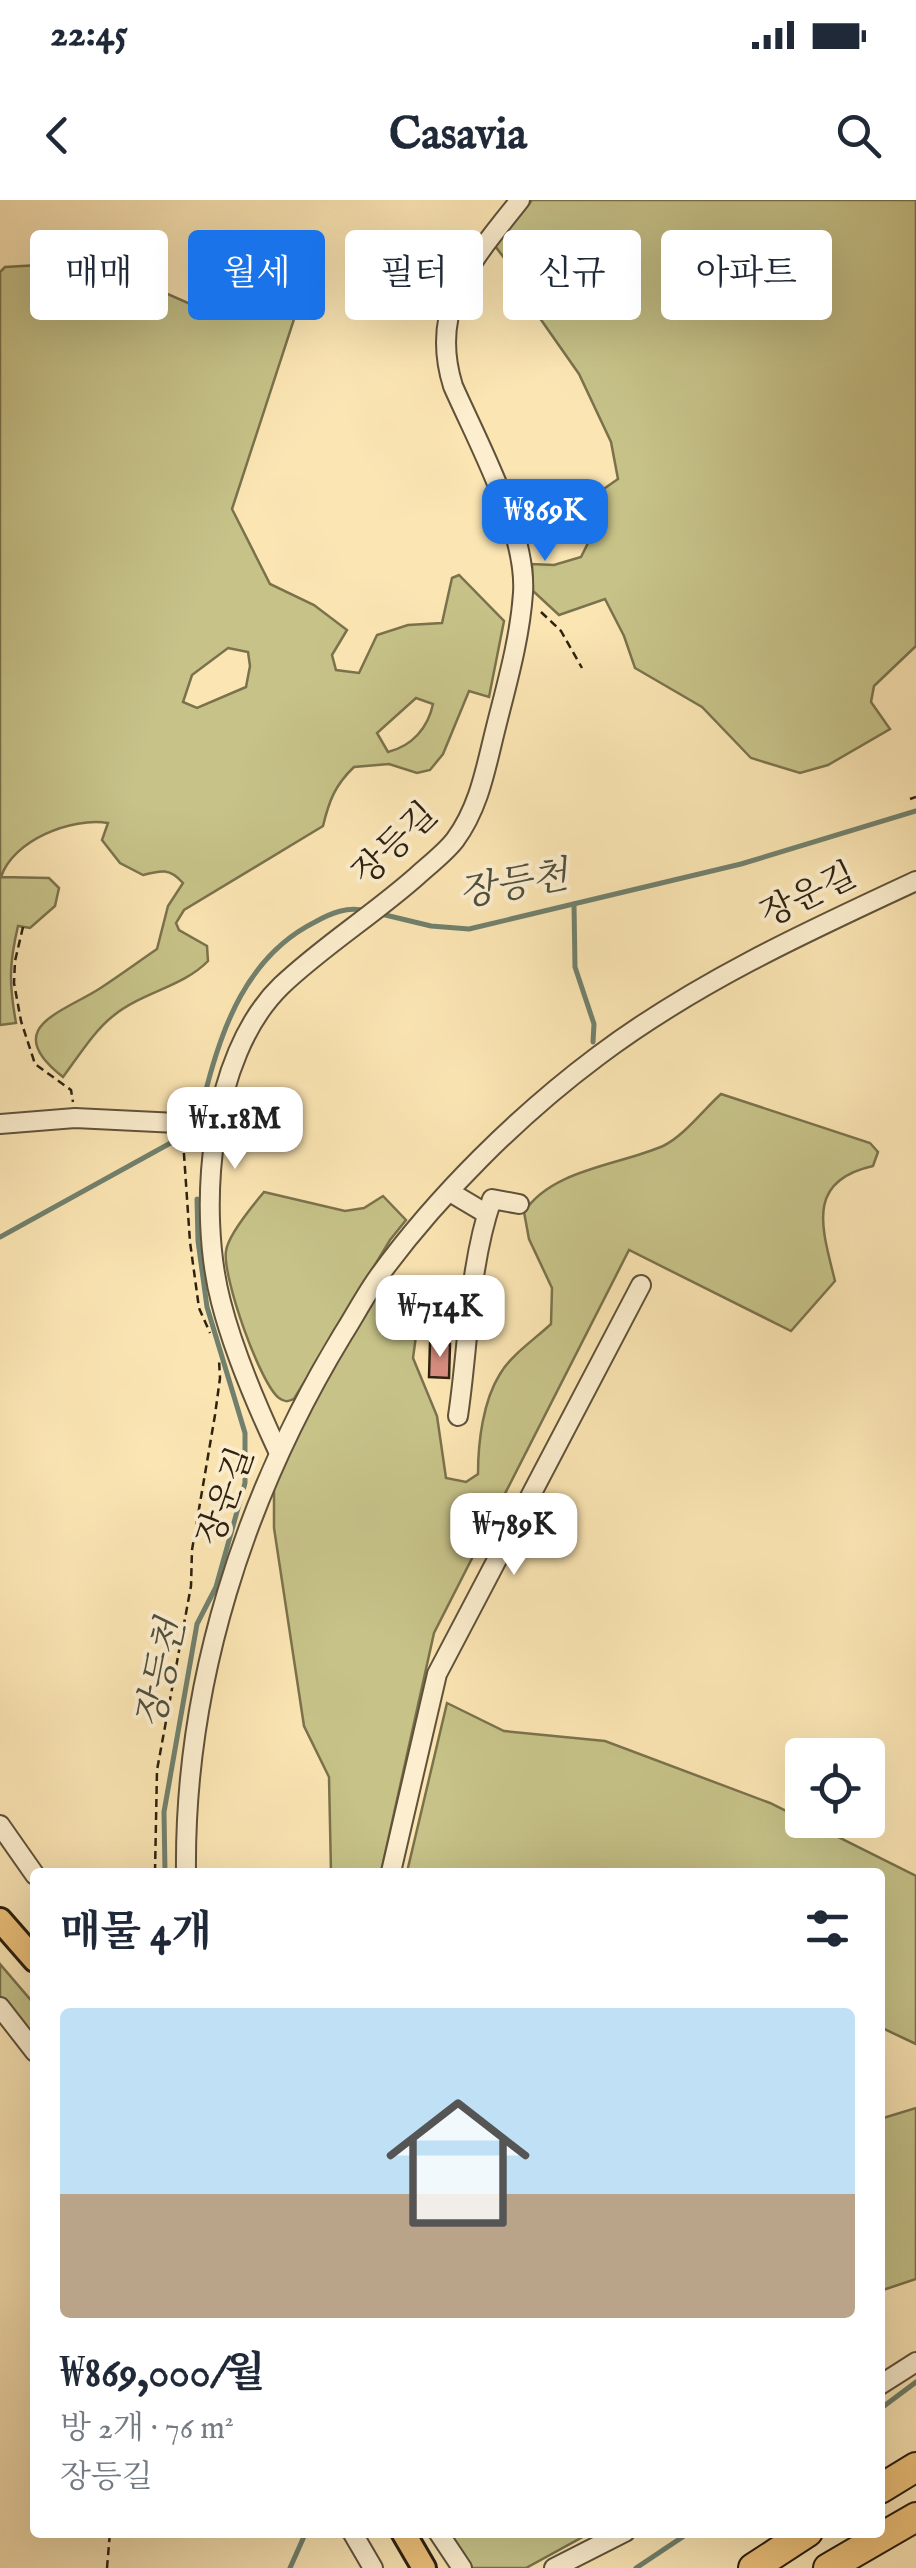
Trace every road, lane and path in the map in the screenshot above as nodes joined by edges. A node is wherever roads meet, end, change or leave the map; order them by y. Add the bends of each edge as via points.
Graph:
1 (520, 200) edge
2 (521, 604) junction
3 (582, 668) dead end
4 (916, 797) edge
5 (910, 799) dead end
6 (916, 881) edge
7 (24, 927) dead end
8 (76, 1118) junction
9 (0, 1124) edge
10 (197, 1124) junction
11 (450, 1192) junction
12 (519, 1204) dead end
13 (487, 1214) junction
14 (640, 1285) dead end
15 (212, 1338) dead end
16 (218, 1354) dead end
17 (458, 1416) dead end
18 (278, 1451) junction
19 (0, 1825) edge
20 (30, 1868) edge
21 (155, 1868) edge
22 (186, 1868) edge
23 (392, 1868) edge
24 (0, 1920) edge
25 (30, 1954) edge
26 (0, 2007) edge
27 (30, 2046) edge
28 (916, 2362) edge
29 (885, 2382) edge
30 (916, 2467) edge
31 (885, 2485) edge
32 (916, 2517) edge
33 (885, 2535) edge
34 (110, 2538) edge
35 (356, 2538) edge
36 (406, 2538) edge
37 (442, 2538) edge
38 (612, 2538) edge
39 (799, 2538) edge
40 (880, 2538) edge
41 (107, 2568) edge
42 (374, 2568) edge
43 (424, 2568) edge
44 (462, 2568) edge
45 (554, 2568) edge
46 (753, 2568) edge
47 (828, 2568) edge

1 - 2 street, 장등길 via 460,282 444,336 453,386 514,531
2 - 3 path via 536,608 561,631
2 - 10 street, 장등길 via 474,808 452,844 288,980 256,1018 229,1079
4 - 5 path
6 - 11 street, 장운길 via 782,943 598,1055 509,1130
7 - 8 path via 14,983 21,1021 35,1064 71,1090
8 - 9 street
8 - 10 street
10 - 15 path via 185,1144 190,1242
10 - 18 street, 장등길 via 212,1158 221,1301
11 - 13 street
11 - 18 street, 장운길 via 379,1276
12 - 13 street via 492,1199
13 - 17 street via 472,1274
14 - 23 street via 437,1674
16 - 21 path via 192,1586 157,1770
18 - 22 street, 장운길 via 216,1635 197,1732
19 - 20 street
24 - 25 main road
26 - 27 street
28 - 29 street
30 - 31 highway
32 - 33 highway
34 - 41 path
35 - 42 street
36 - 43 main road
37 - 44 street
38 - 45 street
39 - 46 highway
40 - 47 highway

